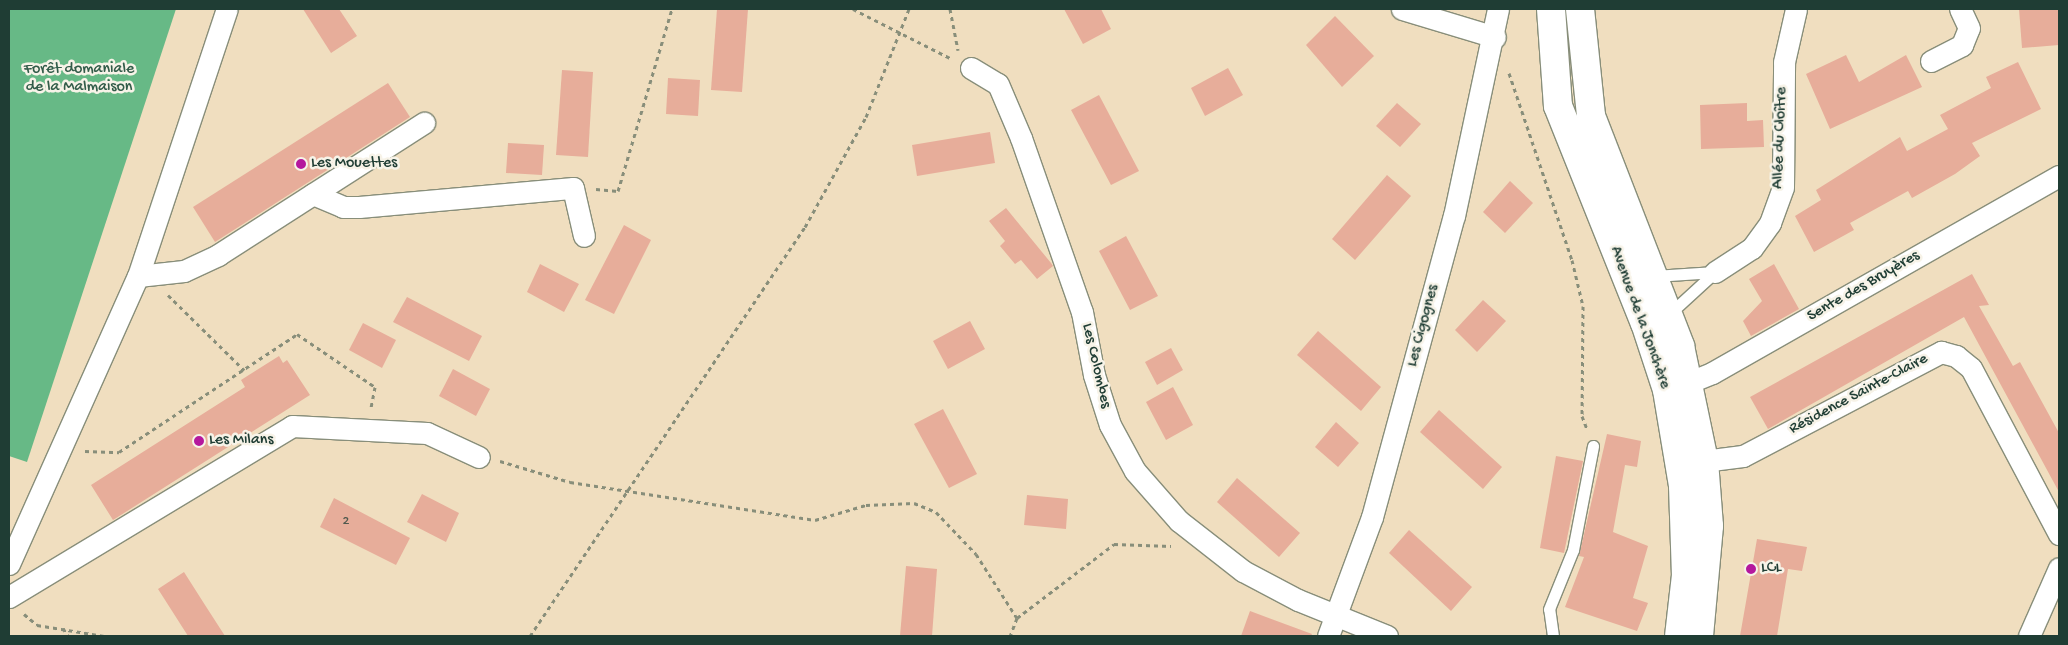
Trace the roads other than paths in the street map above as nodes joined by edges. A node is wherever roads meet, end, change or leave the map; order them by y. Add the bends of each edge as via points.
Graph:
1 (227, 9) edge
2 (1402, 9) edge
3 (1498, 9) edge
4 (1551, 9) edge
5 (1580, 9) edge
6 (1796, 9) edge
7 (1960, 9) edge
8 (1495, 37) junction
9 (1931, 61) dead end
10 (971, 68) road end
11 (424, 123) dead end
12 (2059, 176) edge
13 (313, 194) junction
14 (584, 236) dead end
15 (1716, 272) junction
16 (138, 276) junction
17 (1641, 280) junction
18 (1656, 319) junction
19 (1678, 387) junction
20 (1593, 446) road end
21 (479, 457) road end
22 (1692, 462) junction
23 (2059, 534) edge
24 (12, 540) edge
25 (9, 564) edge
26 (2059, 568) edge
27 (15, 604) edge
28 (1335, 615) junction
29 (1328, 636) edge
30 (1387, 636) edge
31 (1553, 636) edge
32 (1679, 636) edge
33 (1699, 636) edge
34 (2029, 636) edge

1 - 16 street
2 - 8 street
3 - 8 street, Les Cigognes
4 - 17 street, Avenue de la Jonchère via 1558,106
5 - 17 street, Avenue de la Jonchère via 1591,116
6 - 15 street, Allée du Cloître via 1784,62 1783,187 1770,224 1752,248
7 - 9 street via 1969,28 1962,45
8 - 28 street, Les Cigognes via 1454,216 1372,517
10 - 28 street, Les Colombes via 998,84 1021,138 1082,312 1094,376 1117,442 1148,487 1211,548 1243,571
11 - 13 street
12 - 19 street, Sente des Bruyères
13 - 14 street via 343,207 359,208 573,188
13 - 16 street via 218,255 184,271
15 - 17 lane
15 - 18 lane
16 - 24 street via 60,447
17 - 18 street, Avenue de la Jonchère
18 - 19 street, Avenue de la Jonchère
19 - 22 street, Avenue de la Jonchère
20 - 31 lane via 1573,550 1549,609
21 - 27 street via 427,433 292,426
22 - 23 street, Résidence Sainte-Claire via 1743,456 1941,352 1956,356 1971,368
22 - 32 street, Avenue de la Jonchère
22 - 33 street, Avenue de la Jonchère via 1709,526
24 - 25 street
26 - 34 street
28 - 29 street, Les Cigognes
28 - 30 street, Les Colombes

